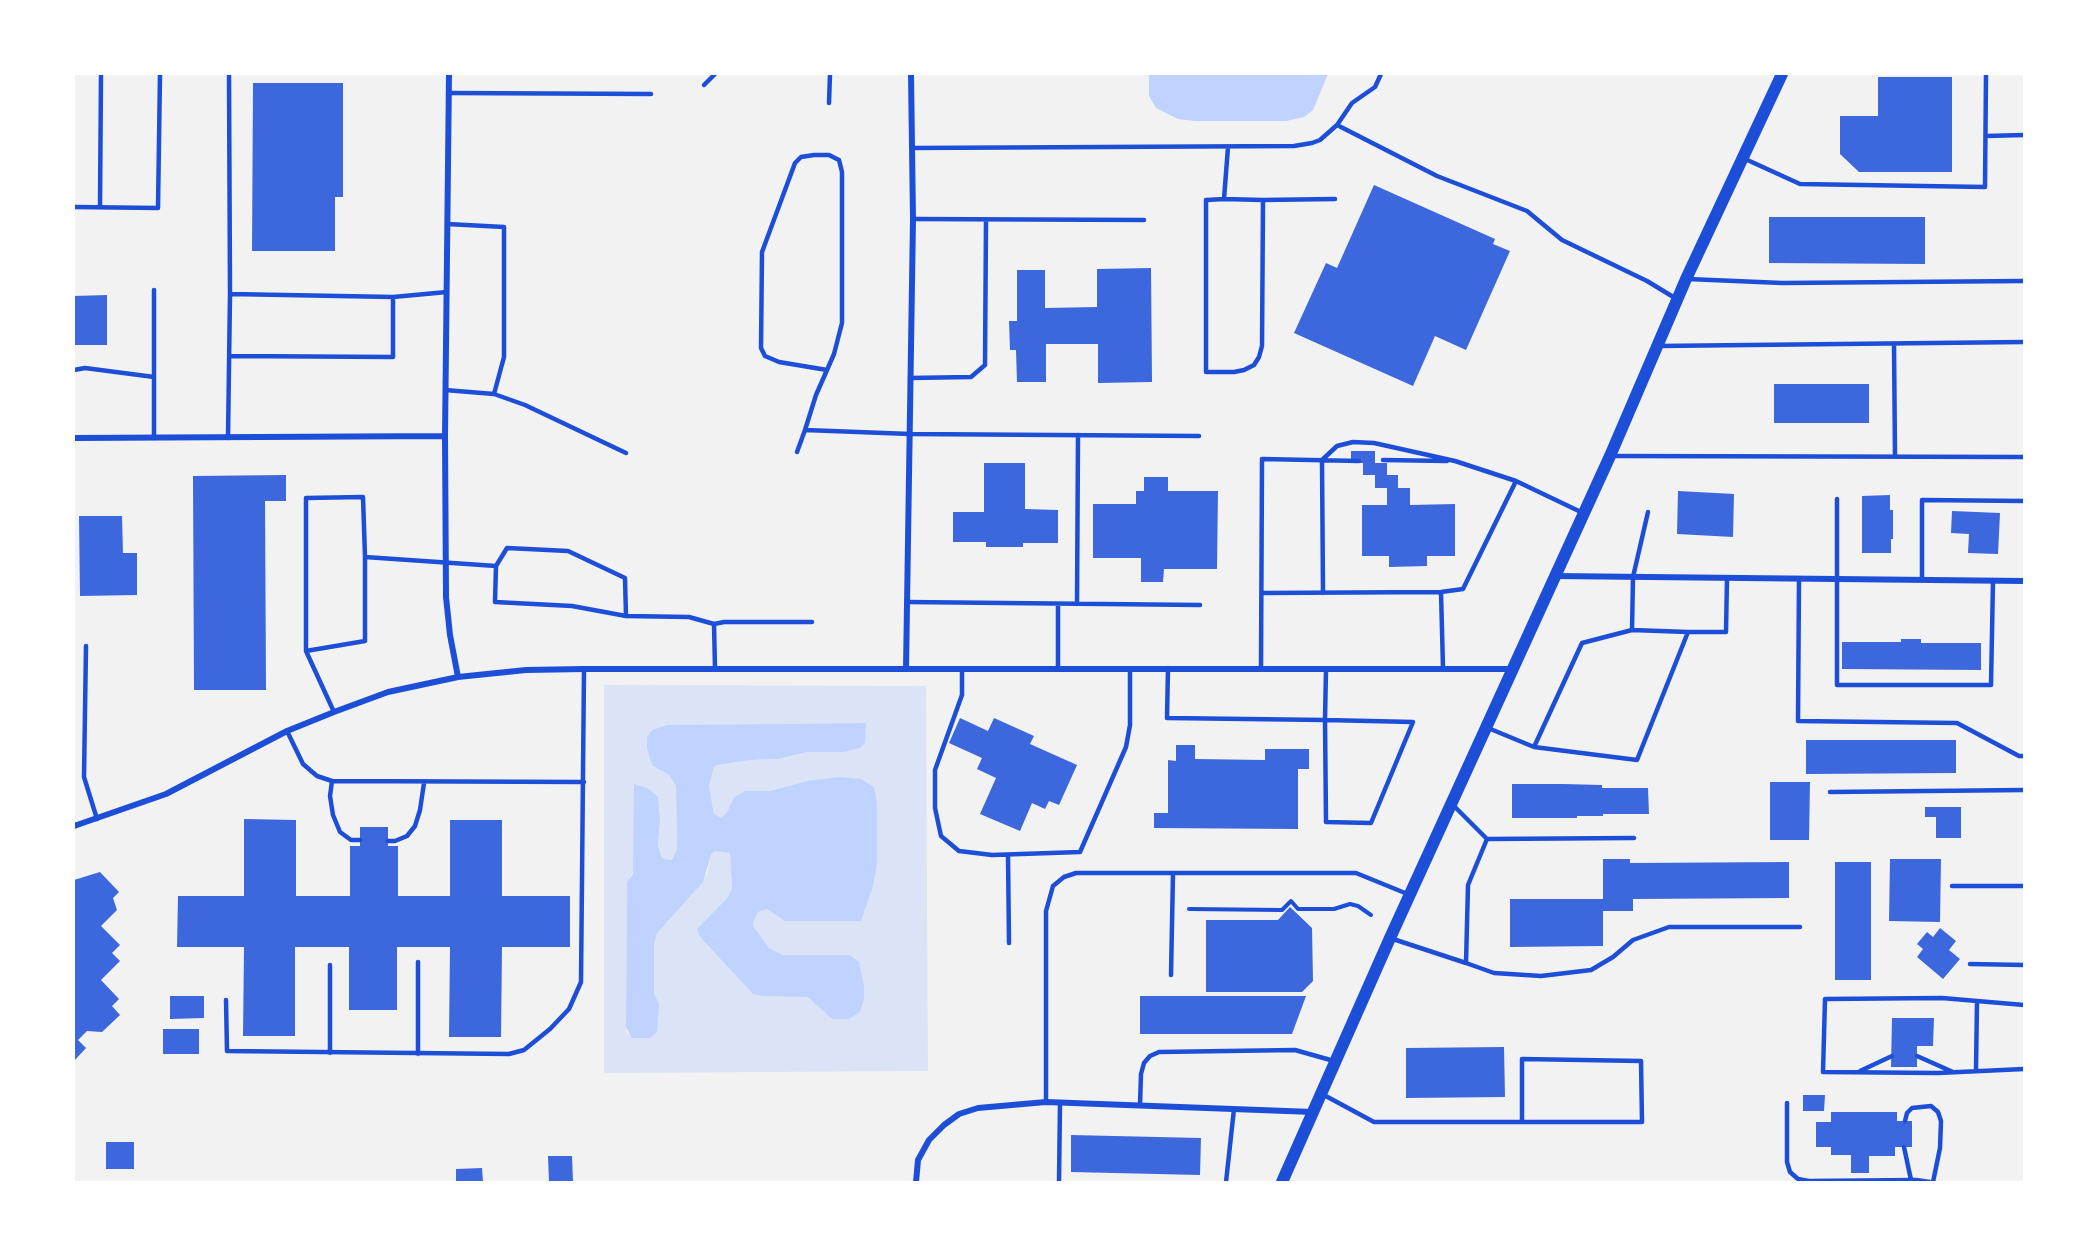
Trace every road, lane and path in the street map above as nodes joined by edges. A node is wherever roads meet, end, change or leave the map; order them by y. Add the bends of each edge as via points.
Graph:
1 (101, 74) edge
2 (160, 74) edge
3 (229, 74) edge
4 (449, 74) edge
5 (715, 74) edge
6 (830, 74) edge
7 (911, 74) edge
8 (1381, 74) edge
9 (1782, 74) edge
10 (1986, 74) edge
11 (704, 85) dead end
12 (449, 93) junction
13 (651, 94) dead end
14 (829, 103) dead end
15 (1337, 125) junction
16 (2025, 135) edge
17 (1986, 136) junction
18 (1228, 147) junction
19 (912, 148) junction
20 (1743, 158) junction
21 (1224, 199) junction
22 (1263, 200) junction
23 (1335, 200) dead end
24 (74, 207) edge
25 (100, 207) junction
26 (913, 219) junction
27 (986, 220) junction
28 (1144, 220) dead end
29 (447, 224) junction
30 (1686, 279) junction
31 (2025, 281) edge
32 (154, 290) dead end
33 (447, 292) junction
34 (230, 294) junction
35 (393, 297) junction
36 (1678, 299) junction
37 (2025, 342) edge
38 (1894, 344) junction
39 (1658, 346) junction
40 (230, 356) junction
41 (74, 370) edge
42 (827, 370) junction
43 (154, 377) junction
44 (910, 378) junction
45 (446, 390) junction
46 (494, 394) junction
47 (806, 430) junction
48 (909, 434) junction
49 (1078, 435) junction
50 (445, 436) junction
51 (1198, 436) dead end
52 (74, 438) edge
53 (154, 438) junction
54 (228, 438) junction
55 (797, 452) dead end
56 (626, 453) dead end
57 (1610, 456) junction
58 (1895, 456) junction
59 (2025, 457) edge
60 (1322, 460) junction
61 (1383, 460) dead end
62 (1359, 461) dead end
63 (1455, 461) junction
64 (1516, 481) junction
65 (1837, 499) dead end
66 (2025, 501) edge
67 (1648, 512) dead end
68 (1583, 513) junction
69 (365, 557) junction
70 (446, 564) junction
71 (496, 566) junction
72 (1554, 576) junction
73 (1633, 577) junction
74 (1727, 578) junction
75 (1799, 579) junction
76 (1837, 579) junction
77 (1922, 580) junction
78 (1993, 581) junction
79 (2025, 581) edge
80 (1262, 592) junction
81 (1441, 592) junction
82 (1323, 593) junction
83 (907, 602) junction
84 (1058, 604) junction
85 (1077, 604) junction
86 (1200, 605) dead end
87 (626, 616) junction
88 (812, 622) dead end
89 (714, 624) junction
90 (1632, 630) junction
91 (1688, 632) junction
92 (86, 646) dead end
93 (306, 651) junction
94 (584, 669) junction
95 (715, 669) junction
96 (906, 669) junction
97 (962, 669) junction
98 (1058, 669) junction
99 (1130, 669) junction
100 (1168, 669) junction
101 (1262, 669) junction
102 (1326, 669) junction
103 (1443, 669) junction
104 (1512, 669) junction
105 (458, 677) junction
106 (334, 712) junction
107 (1325, 720) junction
108 (1485, 727) junction
109 (287, 731) junction
110 (1534, 747) junction
111 (2025, 756) edge
112 (332, 781) junction
113 (584, 782) junction
114 (424, 783) junction
115 (2025, 790) edge
116 (1830, 792) dead end
117 (1451, 803) junction
118 (97, 819) junction
119 (74, 826) edge
120 (1634, 838) dead end
121 (1486, 839) junction
122 (360, 840) dead end
123 (388, 841) dead end
124 (1008, 855) junction
125 (1173, 873) junction
126 (1952, 886) dead end
127 (2025, 886) edge
128 (1410, 895) junction
129 (1189, 909) dead end
130 (1371, 915) dead end
131 (1800, 927) dead end
132 (1390, 938) junction
133 (1009, 943) dead end
134 (418, 962) dead end
135 (1466, 963) junction
136 (1970, 964) dead end
137 (330, 965) dead end
138 (2025, 965) edge
139 (1171, 975) dead end
140 (226, 1000) dead end
141 (1977, 1001) junction
142 (2025, 1005) edge
143 (330, 1053) junction
144 (418, 1053) junction
145 (1892, 1056) dead end
146 (1917, 1056) dead end
147 (1337, 1061) junction
148 (2025, 1069) edge
149 (1976, 1070) junction
150 (1857, 1072) junction
151 (1953, 1072) junction
152 (1322, 1094) junction
153 (1046, 1102) junction
154 (1060, 1103) junction
155 (1787, 1103) dead end
156 (1140, 1106) junction
157 (1234, 1109) junction
158 (1313, 1112) junction
159 (1905, 1121) dead end
160 (1522, 1122) junction
161 (1904, 1147) dead end
162 (1911, 1180) junction
163 (916, 1182) edge
164 (1059, 1182) edge
165 (1227, 1182) edge
166 (1282, 1182) edge
167 (1931, 1182) edge

1 - 25 lane
2 - 25 lane via 158,208
3 - 34 lane
4 - 12 street
5 - 11 lane
6 - 14 lane
7 - 19 street
8 - 15 lane via 1375,87 1352,103
9 - 20 main road
10 - 17 lane
12 - 13 lane
12 - 29 street
15 - 18 lane via 1320,140 1304,145
15 - 36 lane via 1437,176 1527,211 1562,240
16 - 17 lane
17 - 20 lane via 1985,187 1800,184
18 - 19 lane
18 - 21 lane
19 - 26 street
20 - 30 main road
21 - 22 lane
21 - 22 lane via 1206,200 1206,372 1234,372 1254,365 1259,357
22 - 23 lane
24 - 25 lane
26 - 27 lane
26 - 44 street
27 - 28 lane
27 - 44 lane via 985,365 971,377
29 - 33 street
29 - 46 lane via 504,227 504,357
30 - 31 lane via 1782,283
30 - 36 main road
32 - 43 lane
33 - 35 lane
33 - 45 street
34 - 35 lane
34 - 40 lane
35 - 40 lane via 393,357
36 - 39 main road
37 - 38 lane
38 - 39 lane
38 - 58 lane
39 - 57 main road
40 - 54 lane
41 - 43 lane
42 - 42 lane via 842,323 842,172 840,160 829,154 814,154 795,163 762,252 761,348 765,356 779,362
42 - 47 lane
43 - 53 lane
44 - 48 street
45 - 46 lane
45 - 50 street
46 - 56 lane
47 - 48 lane
47 - 55 lane
48 - 49 lane
48 - 83 street
49 - 51 lane
49 - 85 lane
50 - 54 street
50 - 70 street
52 - 53 street
53 - 54 street
57 - 58 lane
57 - 68 main road
58 - 59 lane
60 - 62 lane
60 - 63 lane via 1337,446 1353,442
60 - 80 lane via 1262,459
60 - 82 lane
61 - 63 lane
63 - 64 lane
64 - 68 lane
64 - 81 lane via 1463,589
65 - 76 lane
66 - 77 lane via 1922,500
67 - 73 lane
68 - 72 main road
69 - 70 lane
69 - 93 lane via 365,641
69 - 93 lane via 363,497 306,498
70 - 71 lane
70 - 105 street via 449,626
71 - 87 lane via 495,602 572,606
71 - 87 lane via 507,548 568,551 625,578
72 - 73 street
72 - 104 main road
73 - 74 street
73 - 90 lane
74 - 75 street
74 - 91 lane via 1726,632
75 - 76 street
75 - 111 lane via 1798,722 1958,723
76 - 77 street
76 - 78 lane via 1837,685 1991,685
77 - 78 street
78 - 79 street
80 - 82 lane
80 - 101 lane
81 - 82 lane
81 - 103 lane
83 - 84 lane
83 - 96 street
84 - 85 lane
84 - 98 lane
85 - 86 lane
87 - 89 lane via 689,617
88 - 89 lane
89 - 95 lane
90 - 91 lane
90 - 110 lane via 1582,643
91 - 110 lane via 1637,760
92 - 118 lane via 84,777
93 - 106 lane
94 - 95 street
94 - 105 street
94 - 113 lane
95 - 96 street
96 - 97 street
97 - 98 street
97 - 124 lane via 962,695 935,770 935,808 941,836 959,851
98 - 99 street
99 - 100 street
99 - 124 lane via 1126,747 1080,852
100 - 101 street
100 - 107 lane via 1167,718
101 - 102 street
102 - 103 street
102 - 107 lane
103 - 104 street
104 - 108 main road
105 - 106 street via 388,692
106 - 109 street
107 - 107 lane via 1326,822 1371,823 1413,722
108 - 110 lane
108 - 117 main road
109 - 112 lane via 303,764 316,776
109 - 118 street via 166,794
112 - 114 lane
112 - 122 lane via 330,796 340,832 351,840
113 - 114 lane
113 - 144 lane via 581,982 569,1009 524,1050 509,1054
114 - 123 lane via 416,826 407,836
115 - 116 lane
117 - 121 lane
117 - 128 main road
118 - 119 street
120 - 121 lane
121 - 135 lane via 1468,885
124 - 133 lane
125 - 128 lane via 1356,873
125 - 139 lane
125 - 153 lane via 1076,873 1053,886 1046,911
126 - 127 lane
128 - 132 main road
129 - 130 path via 1282,910 1291,901 1299,909 1334,909 1350,904
131 - 135 lane via 1669,927 1633,940 1591,970 1540,976 1494,973
132 - 135 lane
132 - 147 main road
134 - 144 lane
136 - 138 lane
137 - 143 lane
140 - 143 lane via 227,1052
141 - 142 lane
141 - 149 lane
141 - 150 lane via 1825,999 1823,1072
143 - 144 lane
145 - 150 lane
146 - 151 lane
147 - 152 main road
147 - 156 lane via 1295,1050 1159,1052 1144,1063
148 - 149 lane
149 - 151 lane
150 - 151 lane
152 - 158 main road
152 - 160 lane via 1374,1122
153 - 154 street
153 - 163 street via 959,1114 929,1140 918,1161
154 - 156 street
154 - 164 lane
155 - 162 lane via 1787,1161 1790,1172 1798,1179
156 - 157 street
157 - 158 street
157 - 165 lane
158 - 166 main road
159 - 167 lane via 1912,1108 1930,1107 1938,1112 1940,1148
160 - 160 lane via 1642,1122 1641,1061 1522,1059
161 - 162 lane
162 - 167 lane

